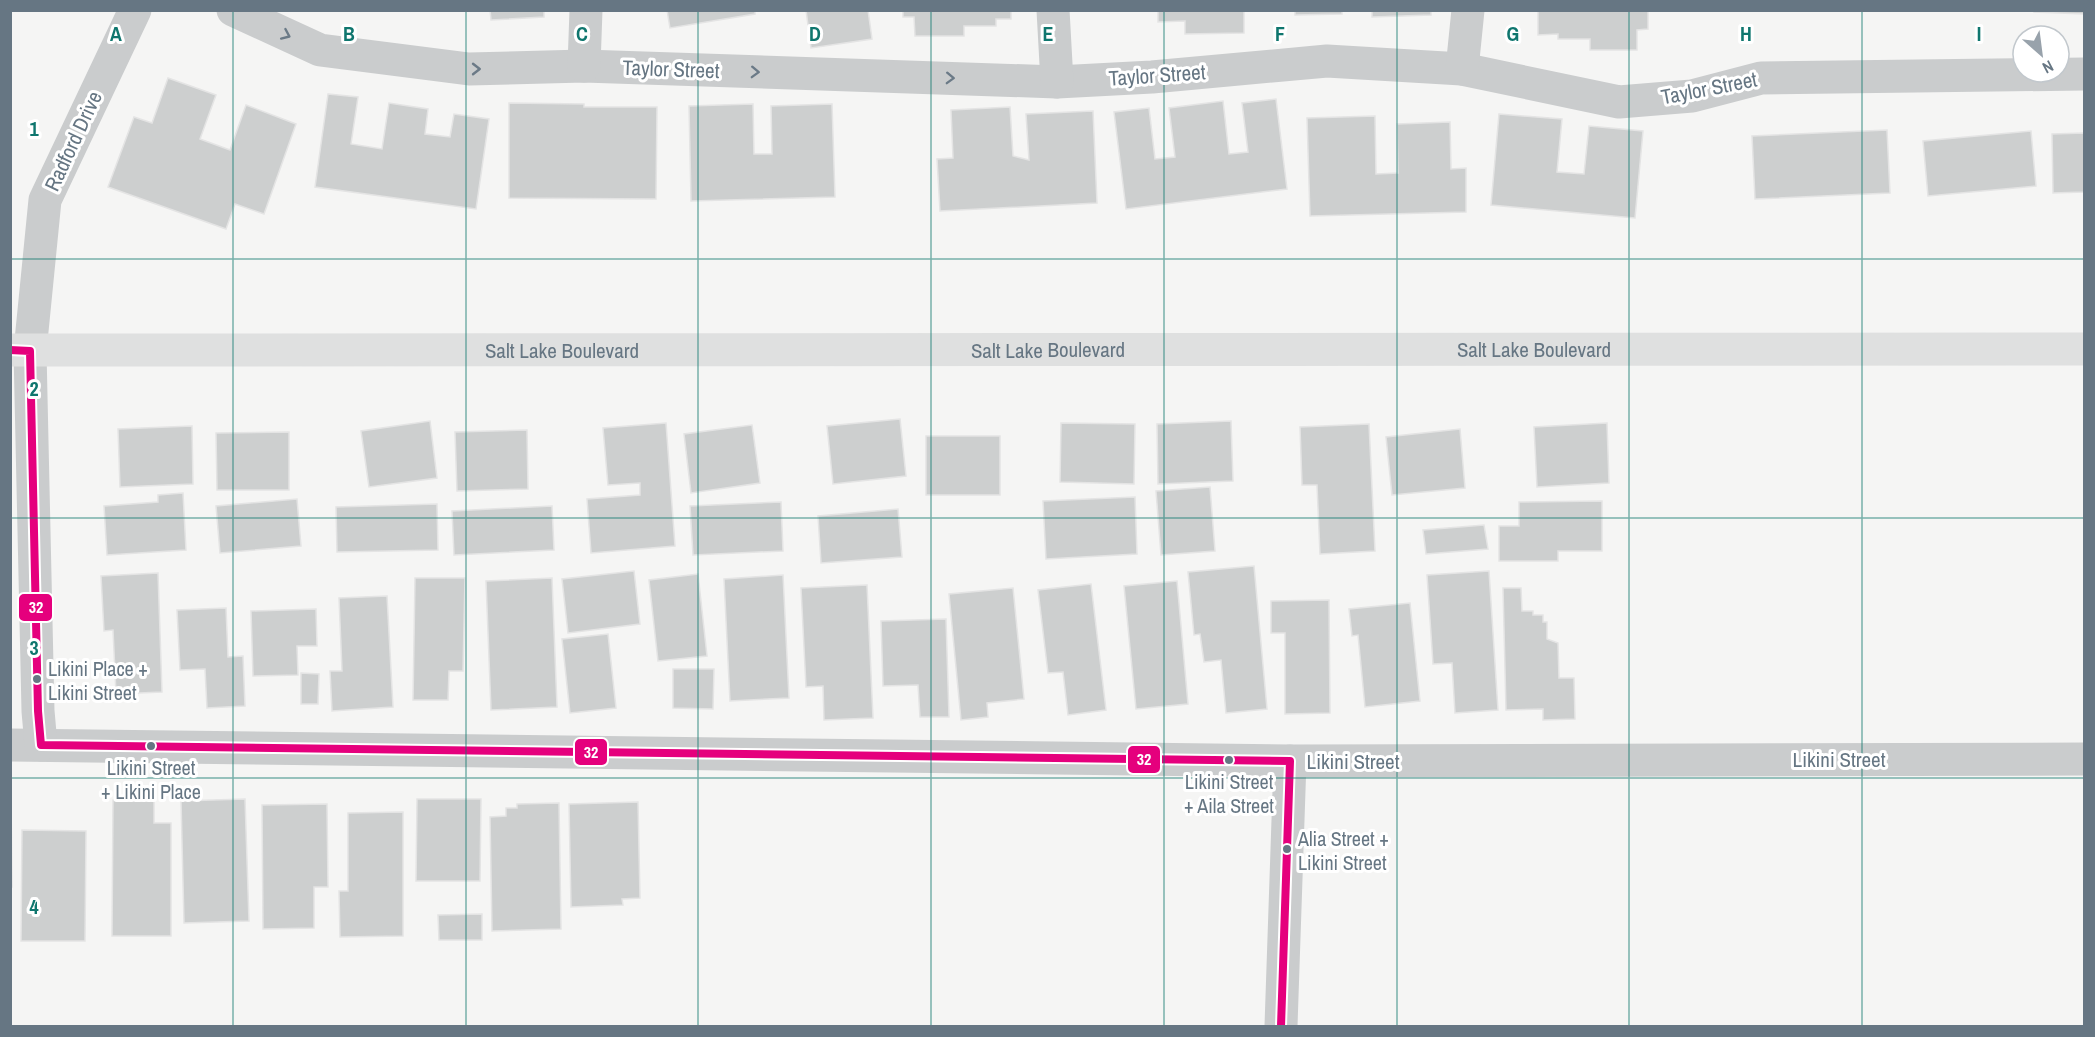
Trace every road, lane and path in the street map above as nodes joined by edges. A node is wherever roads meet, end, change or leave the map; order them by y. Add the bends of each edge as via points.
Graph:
1 (135, 10) edge
2 (233, 10) edge
3 (586, 10) edge
4 (1053, 10) edge
5 (1467, 10) edge
6 (584, 66) junction
7 (1462, 69) junction
8 (2085, 74) edge
9 (1057, 82) junction
10 (2085, 349) edge
11 (20, 350) edge
12 (26, 745) edge
13 (2085, 759) edge
14 (1290, 761) junction
15 (1281, 1026) edge

1 - 11 street, Radford Drive via 45,200
2 -> 6 street, Taylor Street via 320,50 469,69
3 - 6 street
4 - 9 street
5 - 7 street
6 -> 9 street, Taylor Street
7 - 8 street, Taylor Street via 1619,102 1692,96 1761,78
7 - 9 street, Taylor Street via 1327,61
10 - 11 main road, Salt Lake Boulevard
11 - 12 street, Radford Drive via 38,711
12 - 14 street, Likini Street
13 - 14 street, Likini Street
14 - 15 street

